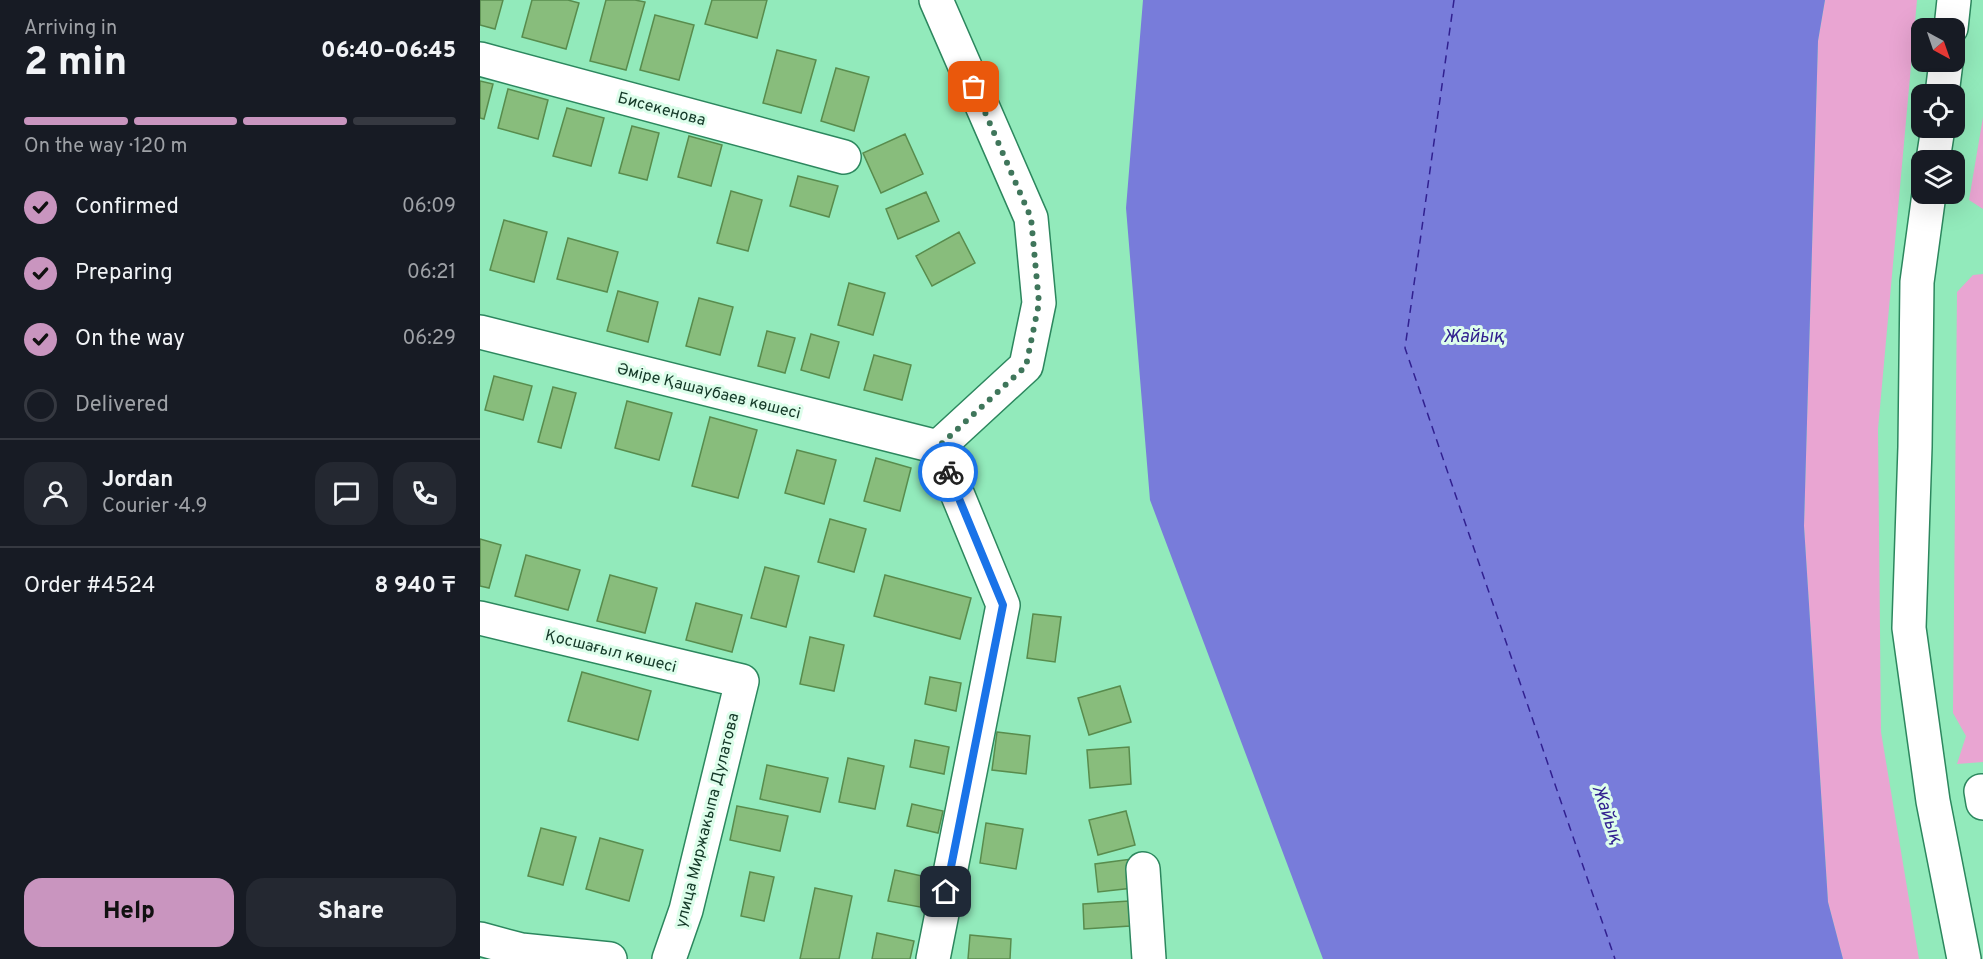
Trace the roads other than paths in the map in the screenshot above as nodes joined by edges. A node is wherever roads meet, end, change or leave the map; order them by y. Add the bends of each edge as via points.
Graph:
1 (936, 0) edge
2 (1954, 0) edge
3 (1952, 18) edge
4 (480, 59) edge
5 (844, 157) dead end
6 (1928, 204) edge
7 (480, 332) edge
8 (938, 447) junction
9 (480, 618) edge
10 (742, 681) joint
11 (1143, 869) dead end
12 (480, 939) edge
13 (610, 959) edge
14 (669, 959) edge
15 (933, 959) edge
16 (1149, 959) edge
17 (1964, 959) edge

1 - 8 street via 1031,218 1039,303 1026,366
2 - 3 street
4 - 5 street, Бисекенова
6 - 17 street via 1917,282 1909,628 1933,801
7 - 8 street, Әміре Қашаубаев көшесі
8 - 15 street via 1003,605
9 - 10 street, Қосшағыл көшесі
10 - 14 street, улица Миржакыпа Дулатова via 686,910
11 - 16 street
12 - 13 street via 521,950

